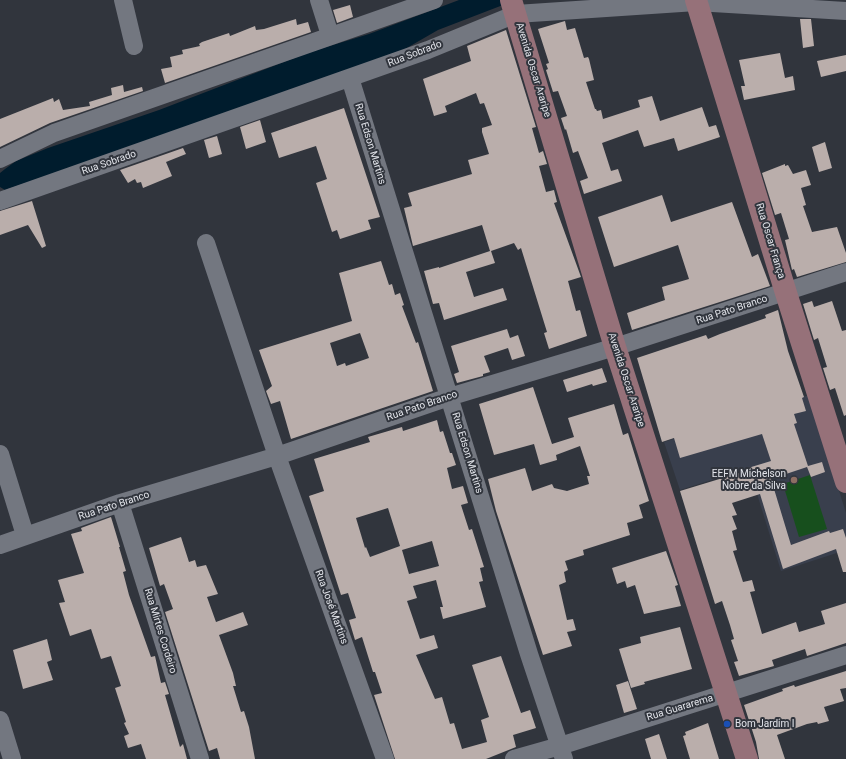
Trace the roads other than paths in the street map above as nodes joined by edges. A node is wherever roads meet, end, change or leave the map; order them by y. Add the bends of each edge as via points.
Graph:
1 (122, 0) edge
2 (319, 0) edge
3 (434, 0) edge
4 (696, 1) edge
5 (514, 7) edge
6 (846, 11) edge
7 (330, 35) junction
8 (134, 46) dead end
9 (350, 78) junction
10 (0, 159) edge
11 (0, 201) edge
12 (206, 243) dead end
13 (846, 272) edge
14 (786, 293) junction
15 (615, 347) junction
16 (449, 397) junction
17 (0, 454) edge
18 (277, 456) junction
19 (846, 482) edge
20 (120, 503) junction
21 (25, 536) junction
22 (0, 544) edge
23 (846, 655) edge
24 (727, 694) junction
25 (0, 720) edge
26 (562, 753) edge
27 (12, 759) edge
28 (200, 759) edge
29 (385, 759) edge
30 (514, 759) edge
31 (747, 759) edge

1 - 8 street
2 - 7 street
3 - 7 street
4 - 5 street, Rua Sobrado
4 - 6 street, Rua Sobrado
4 - 14 street, Rua Oscar França
5 - 9 street, Rua Sobrado via 428,50
5 - 15 street, Avenida Oscar Araripe
7 - 10 street via 54,133
9 - 11 street, Rua Sobrado
9 - 16 street, Rua Edson Martins
12 - 18 street, Rua José Martins
13 - 14 street, Rua Pato Branco
14 - 15 street, Rua Pato Branco
14 - 19 street, Rua Oscar França
15 - 16 street, Rua Pato Branco
15 - 24 street, Avenida Oscar Araripe
16 - 18 street, Rua Pato Branco
16 - 26 street, Rua Edson Martins
17 - 21 street
18 - 20 street, Rua Pato Branco
18 - 29 street, Rua José Martins
20 - 21 street, Rua Pato Branco
20 - 28 street, Rua Mirtes Cordeiro
21 - 22 street, Rua Pato Branco
23 - 24 street, Rua Guararema
24 - 26 street, Rua Guararema
24 - 31 street, Avenida Oscar Araripe
25 - 27 street
26 - 30 street, Rua Guararema

